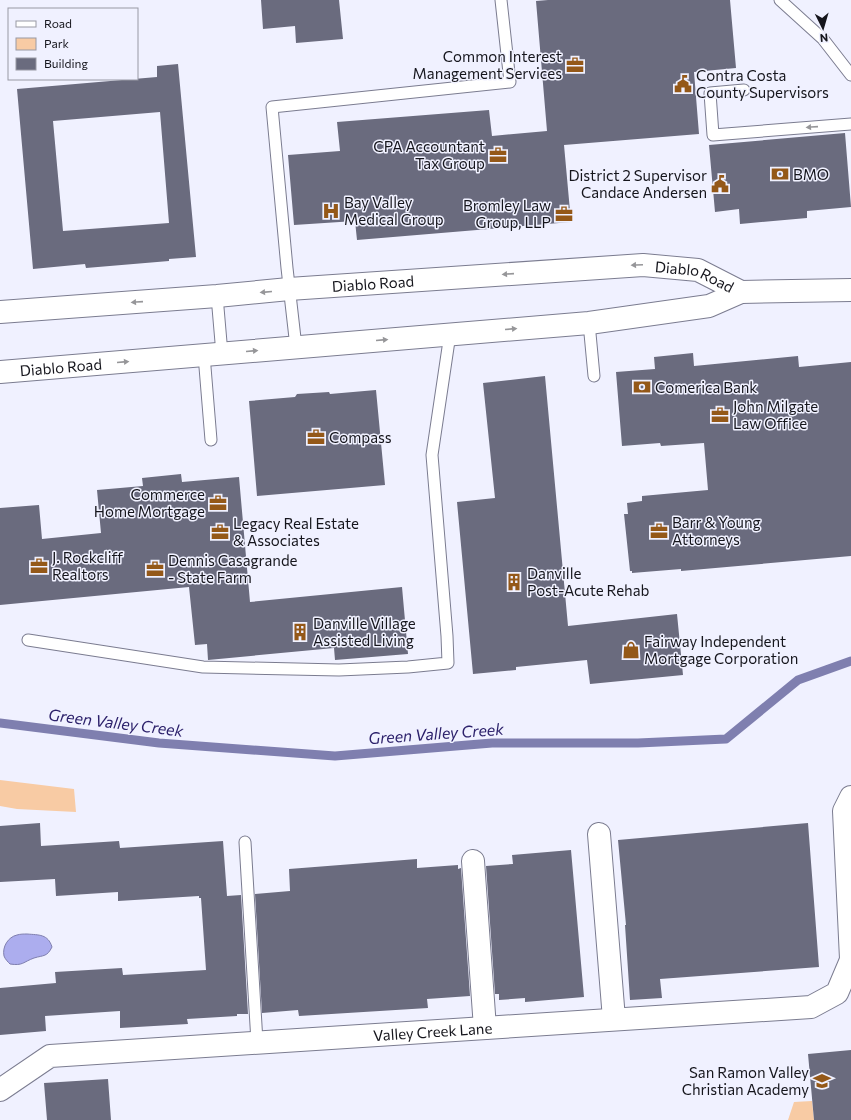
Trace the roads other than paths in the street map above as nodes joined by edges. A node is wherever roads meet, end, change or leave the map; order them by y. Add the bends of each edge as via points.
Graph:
1 (501, 0) edge
2 (780, 0) edge
3 (851, 75) edge
4 (744, 90) dead end
5 (851, 124) edge
6 (289, 289) junction
7 (851, 290) edge
8 (741, 292) junction
9 (217, 296) junction
10 (0, 312) edge
11 (589, 323) junction
12 (450, 334) junction
13 (296, 347) junction
14 (213, 354) junction
15 (0, 372) edge
16 (594, 376) dead end
17 (211, 440) dead end
18 (28, 640) dead end
19 (851, 797) edge
20 (599, 834) dead end
21 (245, 842) dead end
22 (473, 861) dead end
23 (851, 959) edge
24 (614, 1019) junction
25 (485, 1028) junction
26 (257, 1042) junction
27 (0, 1090) edge

1 - 6 lane via 510,82 272,107
2 - 3 lane via 823,39
5 -> 4 lane via 713,135 710,93
8 -> 6 street, Diablo Road via 698,270 643,265
6 -> 9 street, Diablo Road
6 - 13 lane
7 - 8 street, Diablo Road
8 - 11 street, Diablo Road via 709,306
9 -> 10 street, Diablo Road
9 - 14 lane
12 -> 11 street, Diablo Road
11 - 16 lane
13 -> 12 street, Diablo Road
12 - 18 lane via 432,455 448,662 408,667 339,670 203,667
14 -> 13 street, Diablo Road
15 -> 14 street, Diablo Road
14 - 17 lane
19 - 23 street, Valley Creek Lane via 844,811
20 - 24 street
21 - 26 lane
22 - 25 street
23 - 24 street, Valley Creek Lane via 837,993 811,1007
24 - 25 street, Valley Creek Lane
25 - 26 street, Valley Creek Lane
26 - 27 street, Valley Creek Lane via 50,1056

